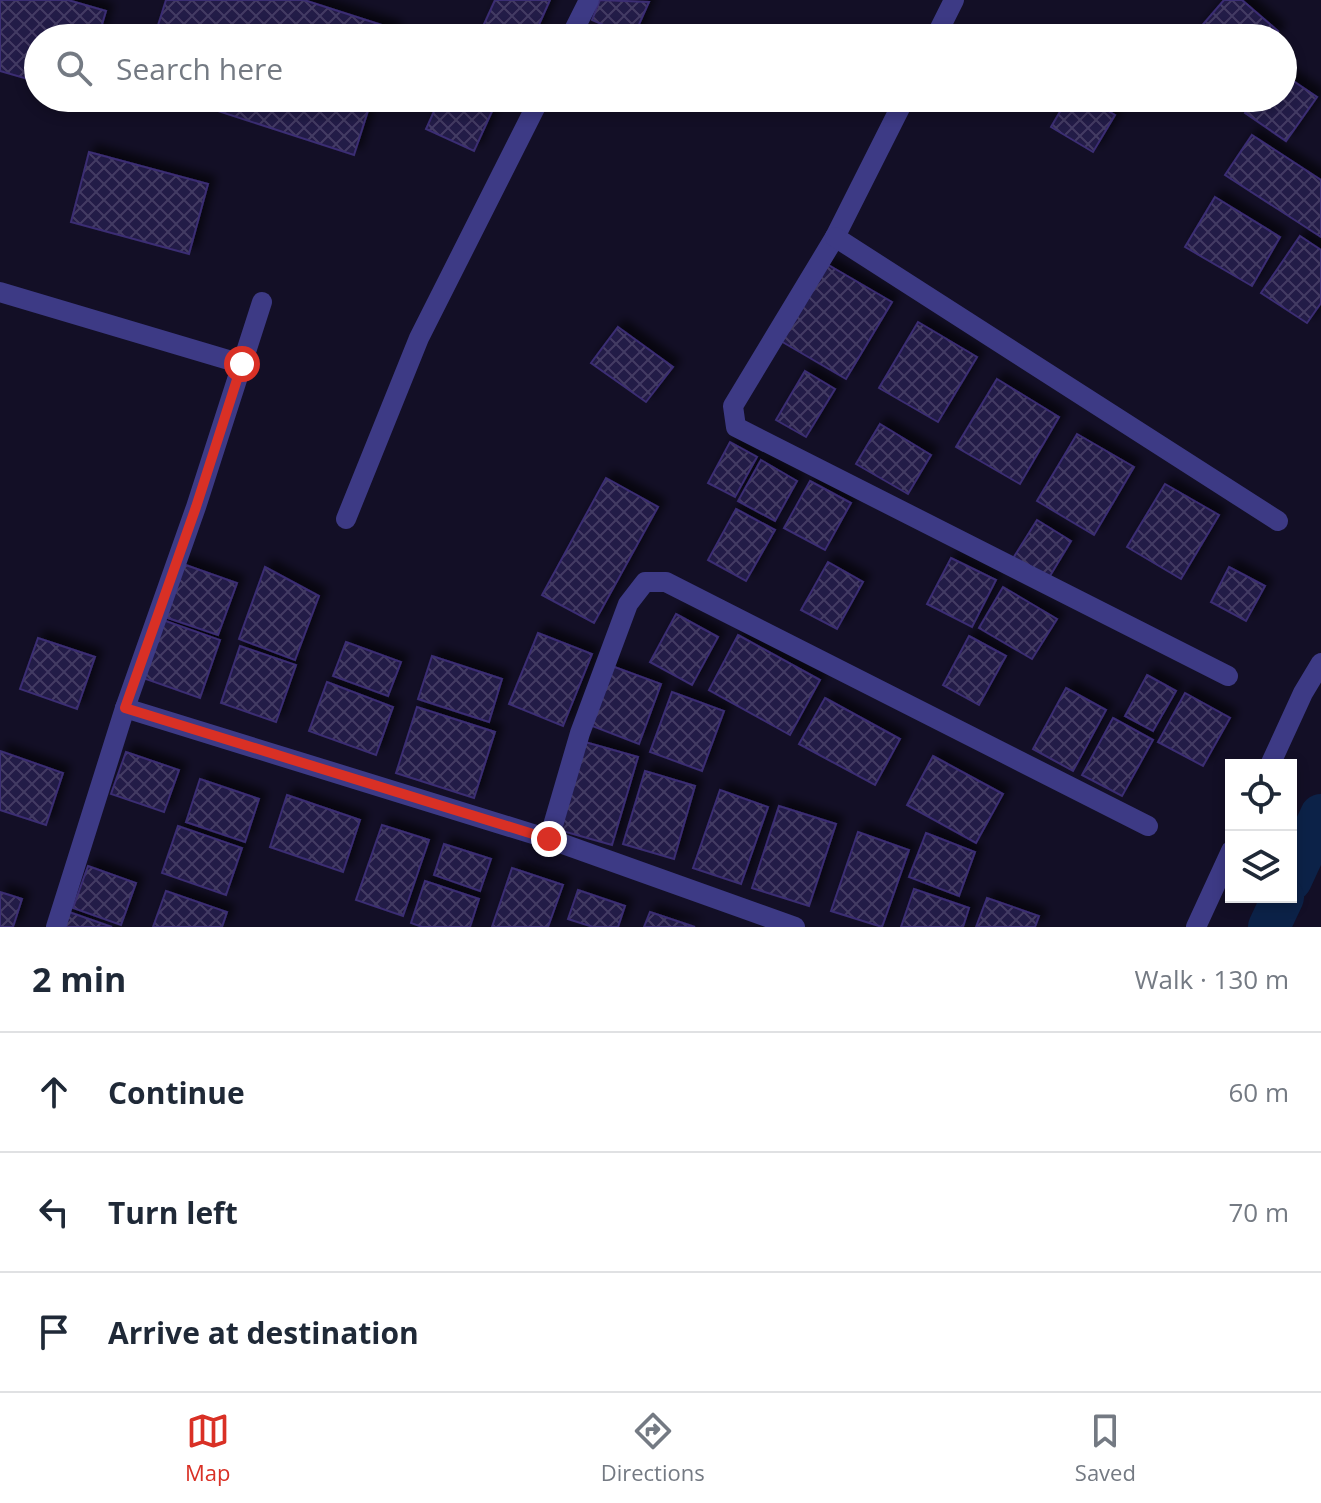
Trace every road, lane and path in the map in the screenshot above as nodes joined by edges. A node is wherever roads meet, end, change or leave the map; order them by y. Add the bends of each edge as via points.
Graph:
1 (589, 0) edge
2 (954, 0) edge
3 (577, 24) edge
4 (942, 24) edge
5 (533, 112) edge
6 (898, 112) edge
7 (835, 237) junction
8 (0, 292) edge
9 (262, 302) dead end
10 (242, 364) junction
11 (346, 519) dead end
12 (1278, 521) dead end
13 (1321, 663) edge
14 (1228, 676) dead end
15 (125, 708) junction
16 (1273, 759) edge
17 (1148, 826) dead end
18 (549, 839) junction
19 (1225, 864) edge
20 (56, 927) edge
21 (795, 927) edge
22 (1196, 927) edge

1 - 3 street
2 - 4 street
5 - 11 street via 419,338
6 - 7 street
7 - 12 street
7 - 14 street via 733,406 736,427
8 - 10 street
9 - 10 street
10 - 15 street
13 - 16 street
15 - 18 street
15 - 20 street
17 - 18 street via 666,582 645,582 628,604 580,733
18 - 21 street
19 - 22 street

